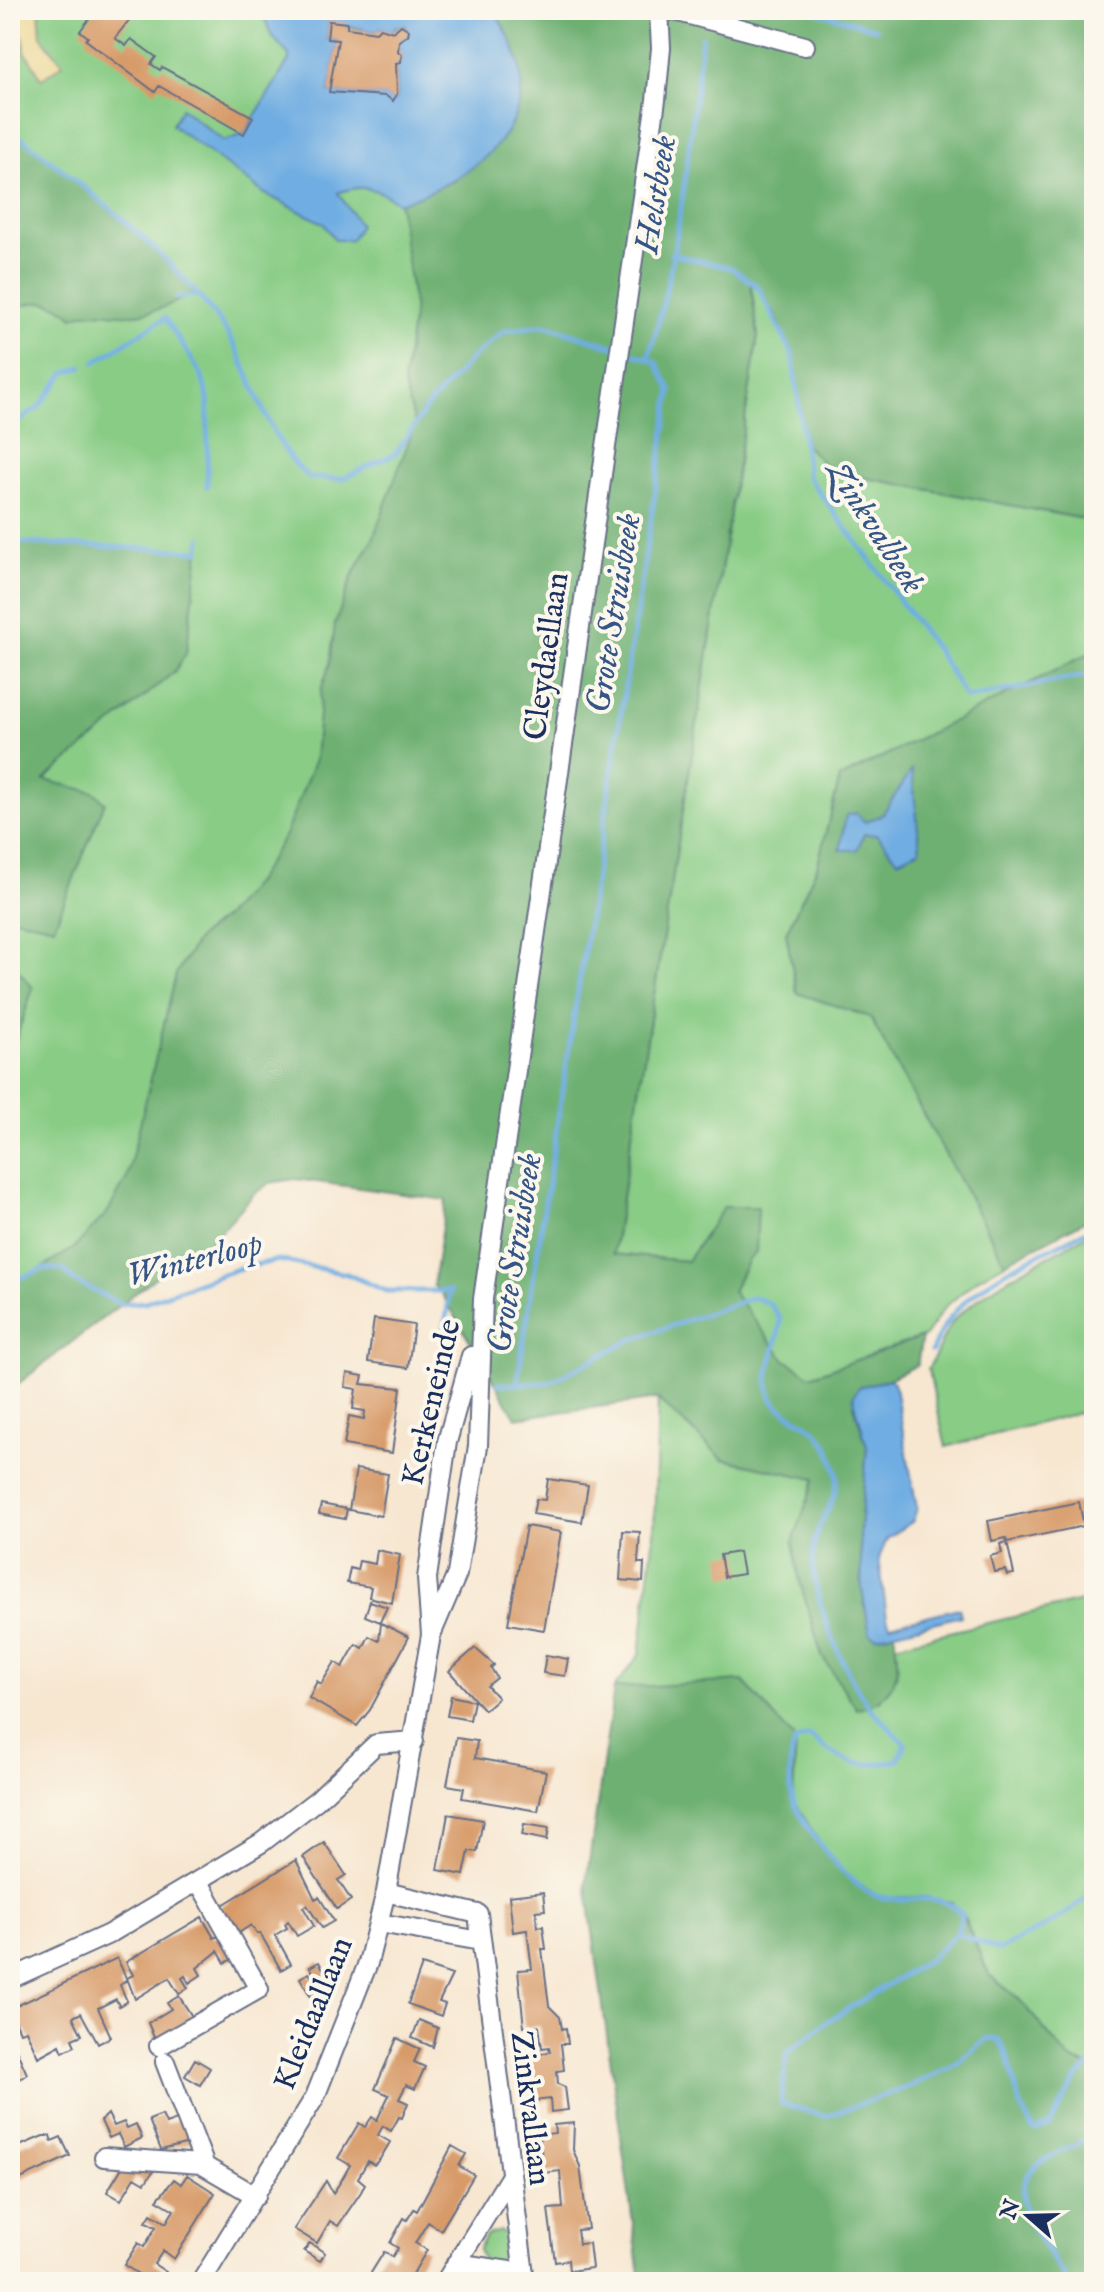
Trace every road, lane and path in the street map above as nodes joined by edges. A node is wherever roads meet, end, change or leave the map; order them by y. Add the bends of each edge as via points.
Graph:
1 (659, 10) edge
2 (671, 10) edge
3 (805, 46) dead end
4 (482, 1311) junction
5 (431, 1635) junction
6 (414, 1741) junction
7 (199, 1882) junction
8 (386, 1892) junction
9 (379, 1923) junction
10 (481, 1941) junction
11 (10, 1979) edge
12 (104, 2157) dead end
13 (205, 2166) junction
14 (510, 2177) junction
15 (256, 2196) junction
16 (456, 2263) junction
17 (524, 2278) edge
18 (201, 2282) edge
19 (445, 2282) edge

1 - 4 street, Cleydaellaan via 659,71 619,366
2 - 3 street
4 - 5 street, Kerkeneinde via 447,1442 427,1578
4 - 5 street, Kerkeneinde via 478,1446 457,1574
5 - 6 street, Kerkeneinde
6 - 7 street via 376,1744 290,1823
6 - 8 street, Kleidaallaan
7 - 11 street via 109,1934
7 - 13 street via 259,1989 162,2054
8 - 9 street, Kleidaallaan
8 - 10 street, Zinkvallaan via 478,1914
9 - 10 street
9 - 15 street, Kleidaallaan via 356,2001 315,2097
10 - 14 street, Zinkvallaan
12 - 13 street
13 - 15 street
14 - 16 street
14 - 17 street, Zinkvallaan
15 - 18 street, Kleidaallaan
16 - 17 street
16 - 19 street

